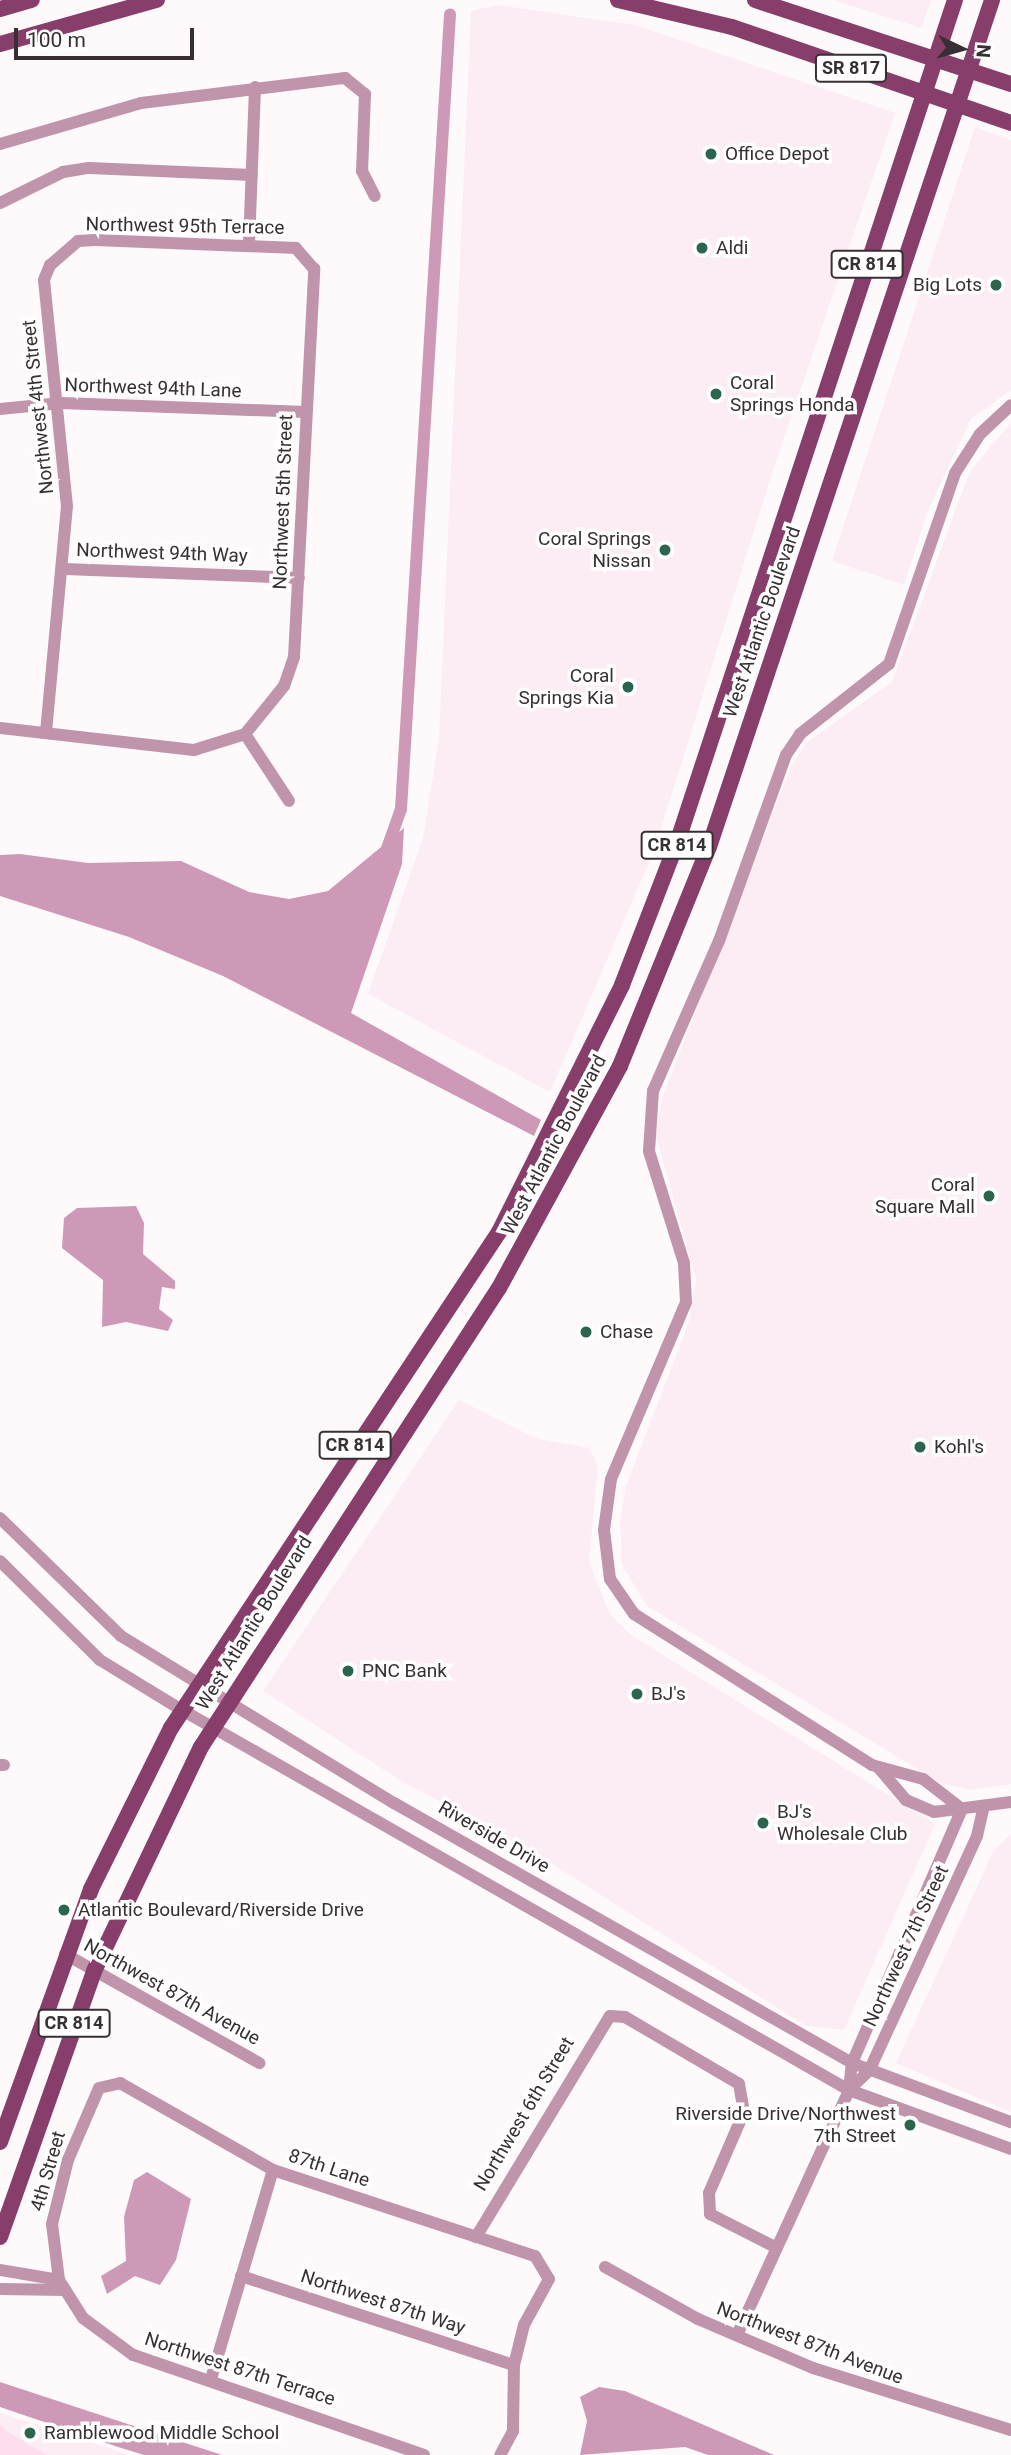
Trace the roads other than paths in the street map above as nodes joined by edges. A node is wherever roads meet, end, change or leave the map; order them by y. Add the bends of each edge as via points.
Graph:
1 (32, 0) edge
2 (157, 0) edge
3 (618, 0) edge
4 (755, 0) edge
5 (955, 0) edge
6 (992, 0) edge
7 (0, 9) edge
8 (0, 44) edge
9 (935, 58) junction
10 (968, 69) junction
11 (1011, 84) edge
12 (255, 87) junction
13 (923, 92) junction
14 (955, 103) junction
15 (1011, 123) edge
16 (0, 144) edge
17 (253, 175) junction
18 (375, 196) dead end
19 (0, 203) edge
20 (249, 244) junction
21 (61, 252) joint
22 (308, 256) joint
23 (61, 403) junction
24 (1011, 405) edge
25 (0, 409) edge
26 (306, 412) junction
27 (65, 569) junction
28 (299, 578) junction
29 (0, 728) edge
30 (46, 731) junction
31 (245, 734) junction
32 (289, 801) dead end
33 (0, 1518) edge
34 (0, 1561) edge
35 (197, 1685) junction
36 (227, 1703) junction
37 (182, 1710) junction
38 (213, 1726) junction
39 (878, 1767) junction
40 (1011, 1802) edge
41 (962, 1809) junction
42 (983, 1809) junction
43 (65, 1954) junction
44 (94, 1969) junction
45 (260, 2063) dead end
46 (852, 2063) junction
47 (869, 2071) junction
48 (109, 2084) joint
49 (849, 2090) junction
50 (1011, 2122) edge
51 (0, 2142) edge
52 (1011, 2149) edge
53 (273, 2170) junction
54 (475, 2236) junction
55 (0, 2237) edge
56 (774, 2246) junction
57 (605, 2267) dead end
58 (0, 2270) edge
59 (241, 2276) junction
60 (62, 2285) junction
61 (0, 2289) edge
62 (737, 2335) junction
63 (514, 2365) junction
64 (211, 2379) junction
65 (1011, 2430) edge
66 (424, 2455) edge
67 (500, 2455) edge

1 - 7 main road
2 - 8 main road
3 - 13 main road, SR 817 via 732,27
4 - 9 main road, SR 817
5 - 9 main road, West Atlantic Boulevard / CR 814
6 - 10 main road, West Atlantic Boulevard / CR 814
9 - 10 main road, SR 817
9 - 13 main road, West Atlantic Boulevard / CR 814
10 - 11 main road, SR 817
10 - 14 main road, West Atlantic Boulevard / CR 814
12 - 16 street via 141,103
12 - 17 street
12 - 18 street via 298,80 358,82 365,94 362,171
13 - 14 main road, SR 817
13 - 35 main road, West Atlantic Boulevard / CR 814 via 663,883 561,1117 477,1267
14 - 15 main road, SR 817
14 - 36 main road, West Atlantic Boulevard / CR 814 via 709,847 588,1131 456,1358
17 - 19 street via 89,169 63,172
17 - 20 street
20 - 21 street, Northwest 95th Terrace via 95,240
20 - 22 street, Northwest 95th Terrace via 296,248
21 - 23 street, Northwest 4th Street via 44,280
22 - 26 street, Northwest 5th Street via 314,268
23 - 25 street, Northwest 94th Lane
23 - 26 street, Northwest 94th Lane
23 - 27 street, Northwest 4th Street
24 - 39 street via 980,434 955,473 889,664 800,734 786,755 719,941 653,1091 649,1151 684,1263 686,1302 622,1448 606,1503 610,1579 634,1614
26 - 28 street, Northwest 5th Street
27 - 28 street, Northwest 94th Way
27 - 30 street, Northwest 4th Street
28 - 31 street, Northwest 5th Street via 294,657 269,710
29 - 30 street
30 - 31 street via 164,751 221,745
31 - 32 street
33 - 35 street, Riverside Drive via 100,1618
34 - 37 street via 100,1660
35 - 36 street, Riverside Drive
35 - 37 main road, West Atlantic Boulevard / CR 814
36 - 38 main road, West Atlantic Boulevard / CR 814
36 - 46 street, Riverside Drive
37 - 38 street
37 - 43 main road, West Atlantic Boulevard / CR 814
38 - 44 main road, West Atlantic Boulevard / CR 814
38 - 49 street
39 - 41 street via 923,1779
39 - 41 street via 906,1800 934,1812
40 - 42 street
41 - 42 street
41 - 46 street, Northwest 7th Street
42 - 47 street, Northwest 7th Street via 977,1836
43 - 44 street, Northwest 87th Avenue
43 - 51 main road, West Atlantic Boulevard / CR 814
44 - 45 street, Northwest 87th Avenue
44 - 55 main road, West Atlantic Boulevard / CR 814
46 - 47 street, Riverside Drive
46 - 49 street, Northwest 7th Street
47 - 49 street, Northwest 7th Street
47 - 50 street, Riverside Drive
48 - 53 street, 87th Lane via 120,2083 184,2116
48 - 60 street, 4th Street via 91,2098 58,2194 52,2224
49 - 52 street
49 - 56 street, Northwest 7th Street
53 - 54 street, 87th Lane
53 - 59 street
54 - 56 street, Northwest 6th Street via 610,2016 625,2017 738,2084 744,2112 709,2193 710,2214
54 - 63 street, 87th Lane via 534,2256 546,2268 547,2290 524,2325
56 - 62 street, Northwest 7th Street
57 - 62 street, Northwest 87th Avenue
58 - 60 street
59 - 63 street, Northwest 87th Way
59 - 64 street
60 - 61 street
60 - 64 street, Northwest 87th Terrace via 106,2340
62 - 65 street, Northwest 87th Avenue via 887,2395
63 - 67 street via 513,2431
64 - 66 street, Northwest 87th Terrace

